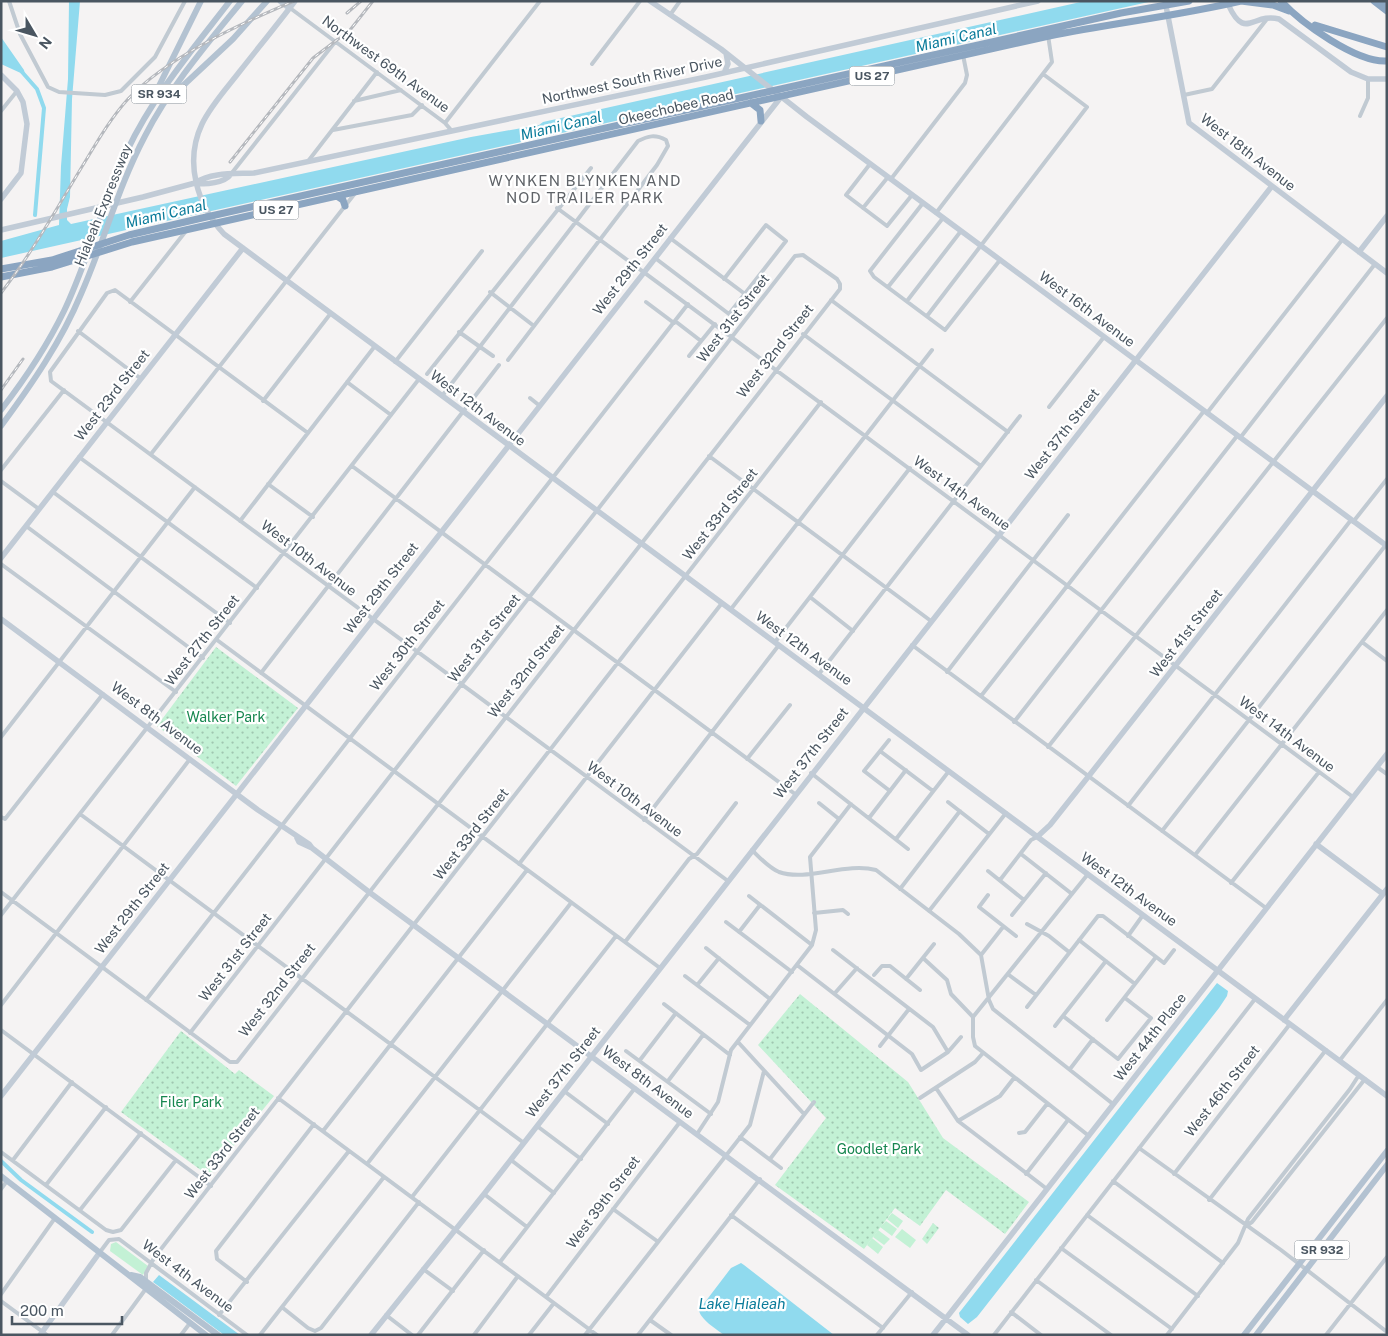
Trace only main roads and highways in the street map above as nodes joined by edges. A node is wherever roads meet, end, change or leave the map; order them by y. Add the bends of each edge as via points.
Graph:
1 (201, 1) edge
2 (230, 1) edge
3 (242, 1) edge
4 (267, 1) edge
5 (1189, 1) edge
6 (1241, 1) edge
7 (1281, 1) edge
8 (1374, 1) edge
9 (260, 4) edge
10 (1387, 11) edge
11 (1294, 13) junction
12 (1308, 23) junction
13 (1048, 33) junction
14 (1387, 47) edge
15 (963, 52) junction
16 (1387, 61) edge
17 (167, 100) junction
18 (751, 103) junction
19 (151, 107) junction
20 (761, 121) road end
21 (371, 180) junction
22 (356, 192) junction
23 (337, 196) junction
24 (345, 206) road end
25 (1, 269) edge
26 (1, 277) edge
27 (1, 410) edge
28 (1, 426) edge
29 (1387, 1150) edge
30 (1387, 1165) edge
31 (1, 1176) edge
32 (1360, 1184) junction
33 (1350, 1212) junction
34 (131, 1275) junction
35 (1255, 1321) junction
36 (201, 1322) junction
37 (190, 1323) junction
38 (206, 1335) edge
39 (218, 1335) edge
40 (1244, 1335) edge
41 (1255, 1335) edge

1 - 19 main road
2 - 19 main road, Hialeah Expressway / SR 934
3 - 17 main road, Hialeah Expressway / SR 934
4 - 9 main road
5 - 13 highway, Okeechobee Road / US 27 via 1121,12
6 - 11 highway via 1273,5
6 - 13 highway, Okeechobee Road / US 27
7 - 11 highway
8 - 10 highway
9 - 17 main road via 231,41
11 - 12 highway
12 - 14 highway
12 - 16 highway via 1354,54
13 - 15 highway, Okeechobee Road / US 27
15 - 18 highway, Okeechobee Road / US 27
15 - 21 highway, Okeechobee Road / US 27 via 771,89
17 - 28 main road, Hialeah Expressway / SR 934 via 146,135 119,194 75,308 50,356
18 - 20 highway via 760,110
18 - 22 highway, Okeechobee Road / US 27
19 - 27 main road, Hialeah Expressway / SR 934 via 128,150 82,269 51,336
21 - 22 highway
21 - 25 highway, Okeechobee Road / US 27 via 208,214 52,260
22 - 23 highway, Okeechobee Road / US 27
23 - 24 highway
23 - 26 highway, Okeechobee Road / US 27 via 214,223 119,246 52,267
29 - 32 main road, SR 932
30 - 33 main road, SR 932
31 - 34 main road, West 4th Avenue
32 - 33 main road via 1362,1194
32 - 35 main road, SR 932
33 - 41 main road, SR 932
34 - 36 main road, West 4th Avenue via 146,1282
34 - 37 main road, West 4th Avenue via 136,1283
35 - 40 main road, SR 932
35 - 41 main road via 1258,1325
36 - 37 main road
36 - 39 main road, West 4th Avenue
37 - 38 main road, West 4th Avenue

